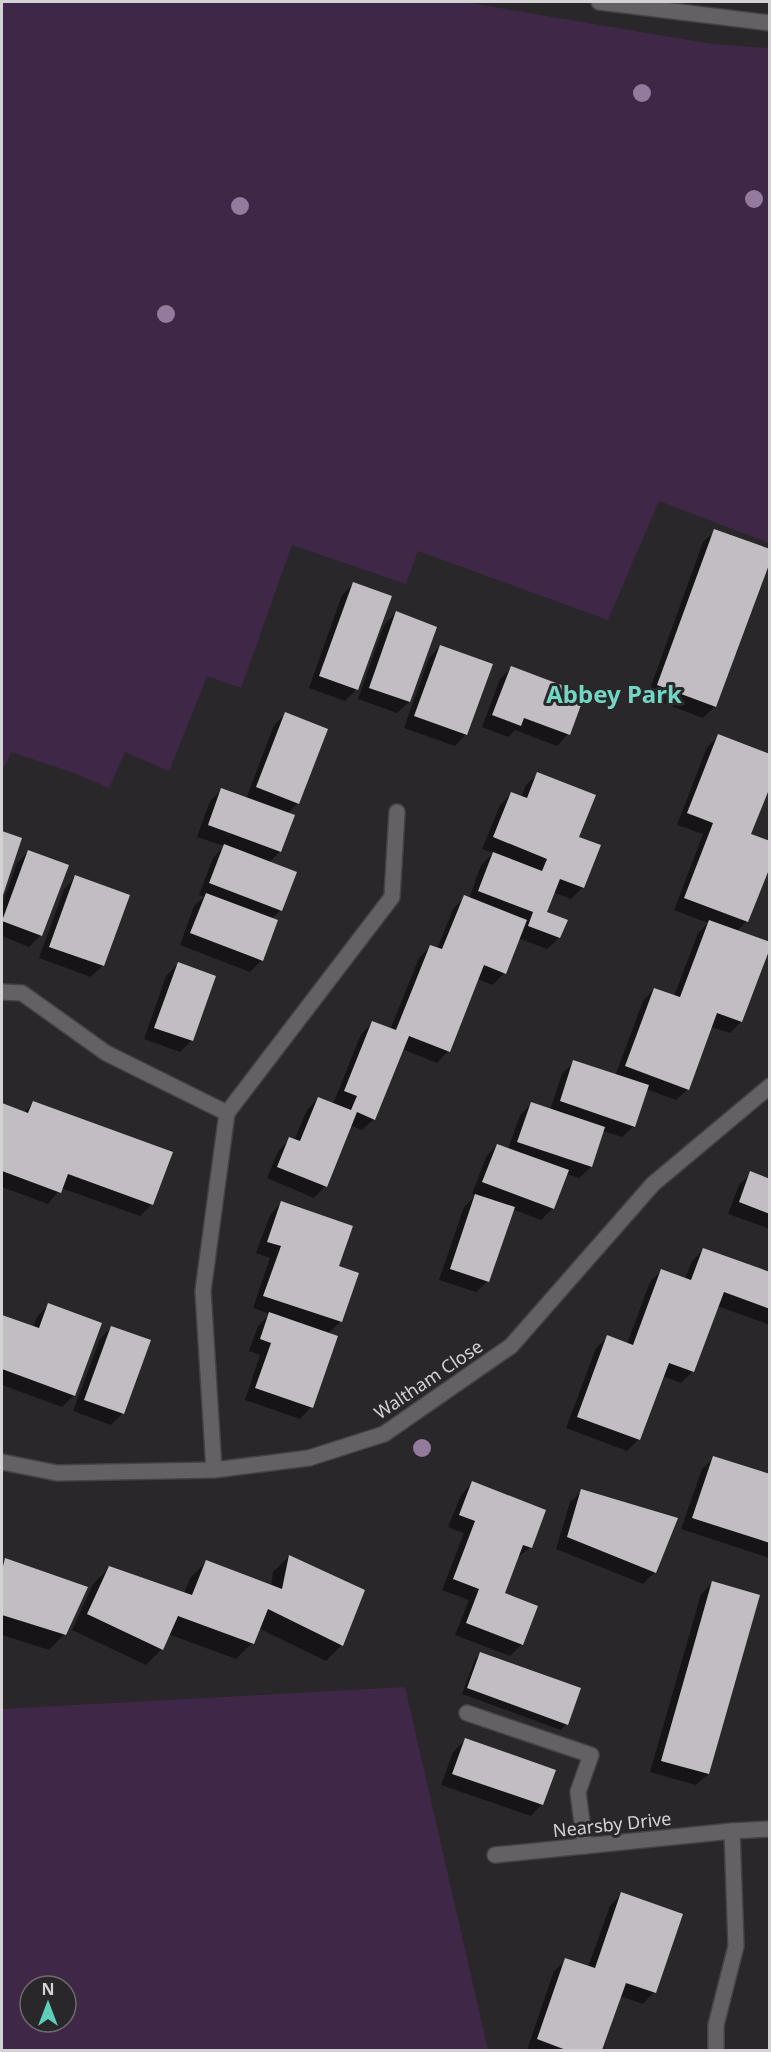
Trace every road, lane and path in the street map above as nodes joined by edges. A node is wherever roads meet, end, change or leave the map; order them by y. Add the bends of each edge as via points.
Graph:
1 (599, 2) edge
2 (770, 23) edge
3 (397, 812) dead end
4 (2, 992) edge
5 (770, 1086) edge
6 (227, 1113) junction
7 (2, 1462) edge
8 (214, 1470) junction
9 (467, 1713) dead end
10 (770, 1829) edge
11 (732, 1831) junction
12 (585, 1846) junction
13 (495, 1856) dead end
14 (716, 2050) edge

1 - 2 street
3 - 6 street via 392,897
4 - 6 street via 22,993 106,1053
5 - 8 street, Waltham Close via 652,1184 511,1346 442,1394 384,1434 309,1458
6 - 8 street via 203,1291
7 - 8 street, Waltham Close via 57,1473
9 - 12 street via 591,1755 578,1792
10 - 11 street, Nearsby Drive
11 - 12 street, Nearsby Drive
11 - 14 street via 736,1946 716,2025
12 - 13 street, Nearsby Drive

